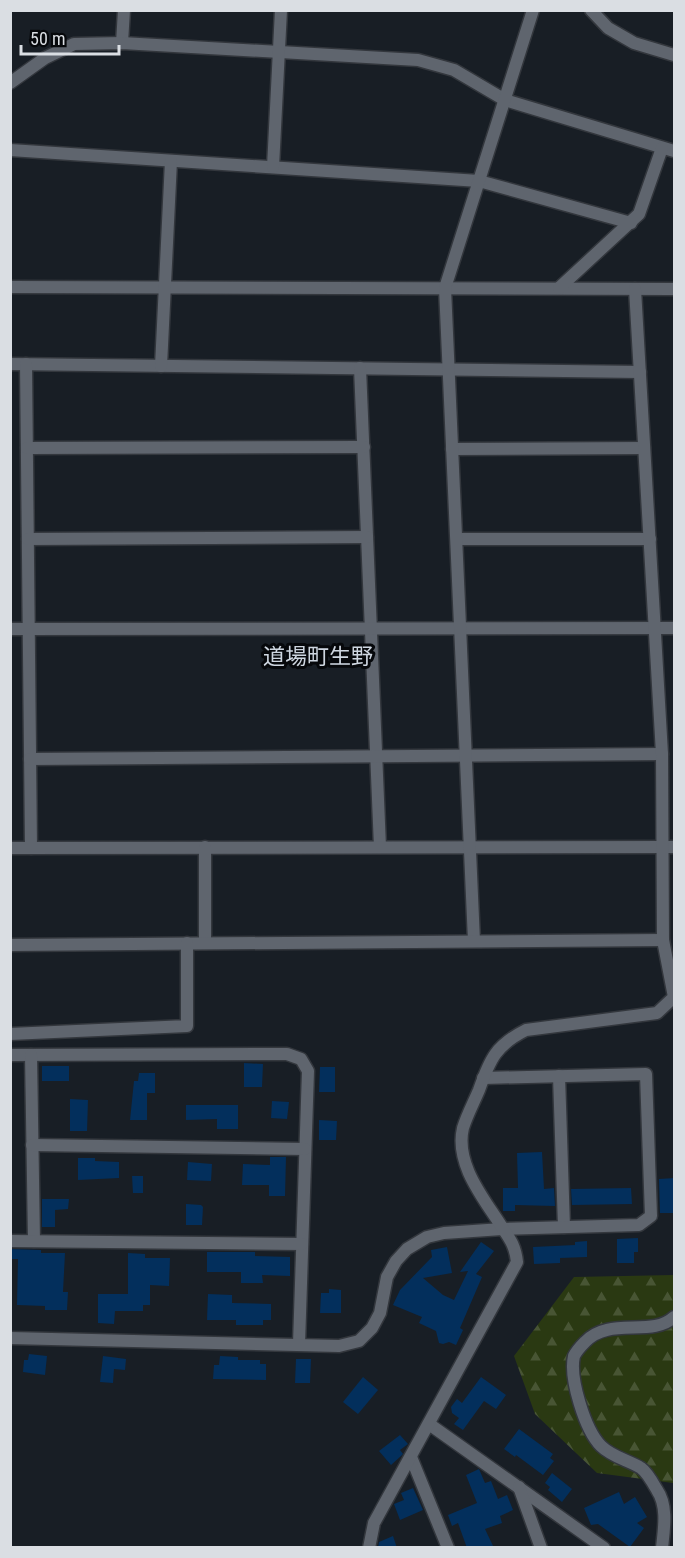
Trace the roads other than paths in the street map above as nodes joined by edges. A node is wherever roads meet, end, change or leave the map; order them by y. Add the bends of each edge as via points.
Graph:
1 (124, 10) edge
2 (281, 10) edge
3 (533, 10) edge
4 (591, 10) edge
5 (122, 43) junction
6 (279, 52) junction
7 (675, 55) edge
8 (10, 83) edge
9 (505, 100) junction
10 (662, 148) junction
11 (10, 150) edge
12 (675, 152) edge
13 (171, 161) junction
14 (273, 167) junction
15 (479, 181) junction
16 (631, 223) junction
17 (10, 287) edge
18 (165, 288) junction
19 (445, 288) junction
20 (559, 288) junction
21 (635, 289) junction
22 (675, 289) edge
23 (10, 364) edge
24 (26, 364) junction
25 (161, 366) junction
26 (360, 368) junction
27 (449, 369) junction
28 (640, 372) junction
29 (364, 447) junction
30 (27, 448) junction
31 (644, 448) junction
32 (452, 449) junction
33 (367, 537) junction
34 (28, 539) junction
35 (457, 539) junction
36 (650, 539) junction
37 (655, 628) junction
38 (675, 628) edge
39 (10, 629) edge
40 (28, 629) junction
41 (371, 629) junction
42 (460, 629) junction
43 (662, 754) junction
44 (376, 756) junction
45 (466, 756) junction
46 (30, 759) junction
47 (380, 847) junction
48 (470, 847) junction
49 (668, 847) edge
50 (10, 848) edge
51 (31, 848) junction
52 (205, 848) junction
53 (663, 940) junction
54 (474, 941) junction
55 (187, 943) junction
56 (205, 943) junction
57 (10, 945) edge
58 (10, 1034) edge
59 (10, 1054) edge
60 (31, 1054) junction
61 (559, 1076) junction
62 (483, 1078) junction
63 (32, 1145) junction
64 (305, 1149) junction
65 (564, 1227) junction
66 (502, 1229) junction
67 (10, 1241) edge
68 (34, 1241) junction
69 (302, 1244) junction
70 (675, 1317) edge
71 (10, 1338) edge
72 (299, 1344) junction
73 (429, 1424) junction
74 (411, 1456) junction
75 (519, 1487) junction
76 (369, 1548) edge
77 (448, 1548) edge
78 (541, 1548) edge
79 (604, 1548) edge
80 (662, 1548) edge

1 - 5 street
2 - 6 street
3 - 9 street
4 - 7 street via 608,28 634,43
5 - 6 street
5 - 8 street via 74,44 45,58
6 - 9 street via 418,60 454,70
6 - 14 street
9 - 10 street
9 - 15 street
10 - 12 street
10 - 16 street via 639,214
11 - 13 street
13 - 14 street
13 - 18 street
14 - 15 street
15 - 16 street
15 - 19 street
16 - 20 street
17 - 18 street
18 - 19 street
18 - 25 street
19 - 20 street
19 - 27 street
20 - 21 street
21 - 22 street
21 - 28 street
23 - 24 street
24 - 25 street
24 - 30 street
25 - 26 street
26 - 27 street
26 - 29 street
27 - 28 street
27 - 32 street
28 - 31 street
29 - 30 street
29 - 33 street
30 - 34 street
31 - 32 street
31 - 36 street
32 - 35 street
33 - 34 street
33 - 41 street
34 - 40 street
35 - 36 street
35 - 42 street
36 - 37 street
37 - 38 street
37 - 42 street
37 - 43 street
39 - 40 street
40 - 41 street
40 - 46 street
41 - 42 street
41 - 44 street
42 - 45 street
43 - 45 street
43 - 49 street
44 - 45 street
44 - 46 street
44 - 47 street
45 - 48 street
46 - 51 street
47 - 48 street
47 - 52 street
48 - 49 street
48 - 54 street
49 - 53 street
50 - 51 street
51 - 52 street
52 - 56 street
53 - 54 street
53 - 62 street via 674,997 657,1012 526,1030 499,1047
54 - 56 street
55 - 56 street
55 - 57 street
55 - 58 street via 187,1026
59 - 60 street
60 - 63 street
60 - 64 street via 287,1054 301,1059 308,1071
61 - 62 street
61 - 65 street
61 - 65 street via 646,1074 651,1216 639,1225
62 - 66 street via 463,1130 463,1156 473,1182
63 - 64 street
63 - 68 street
64 - 69 street
65 - 66 street
66 - 72 street via 427,1237 396,1261 387,1276 380,1313 359,1341 339,1346
66 - 73 street via 516,1248 517,1262
67 - 68 street
68 - 69 street
69 - 72 street
70 - 80 street via 655,1326 602,1331 586,1340 575,1354 573,1371 592,1435 602,1447 643,1469 659,1492 664,1511
71 - 72 street
73 - 74 street
73 - 75 street
74 - 76 street via 374,1523
74 - 77 street
75 - 78 street
75 - 79 street

